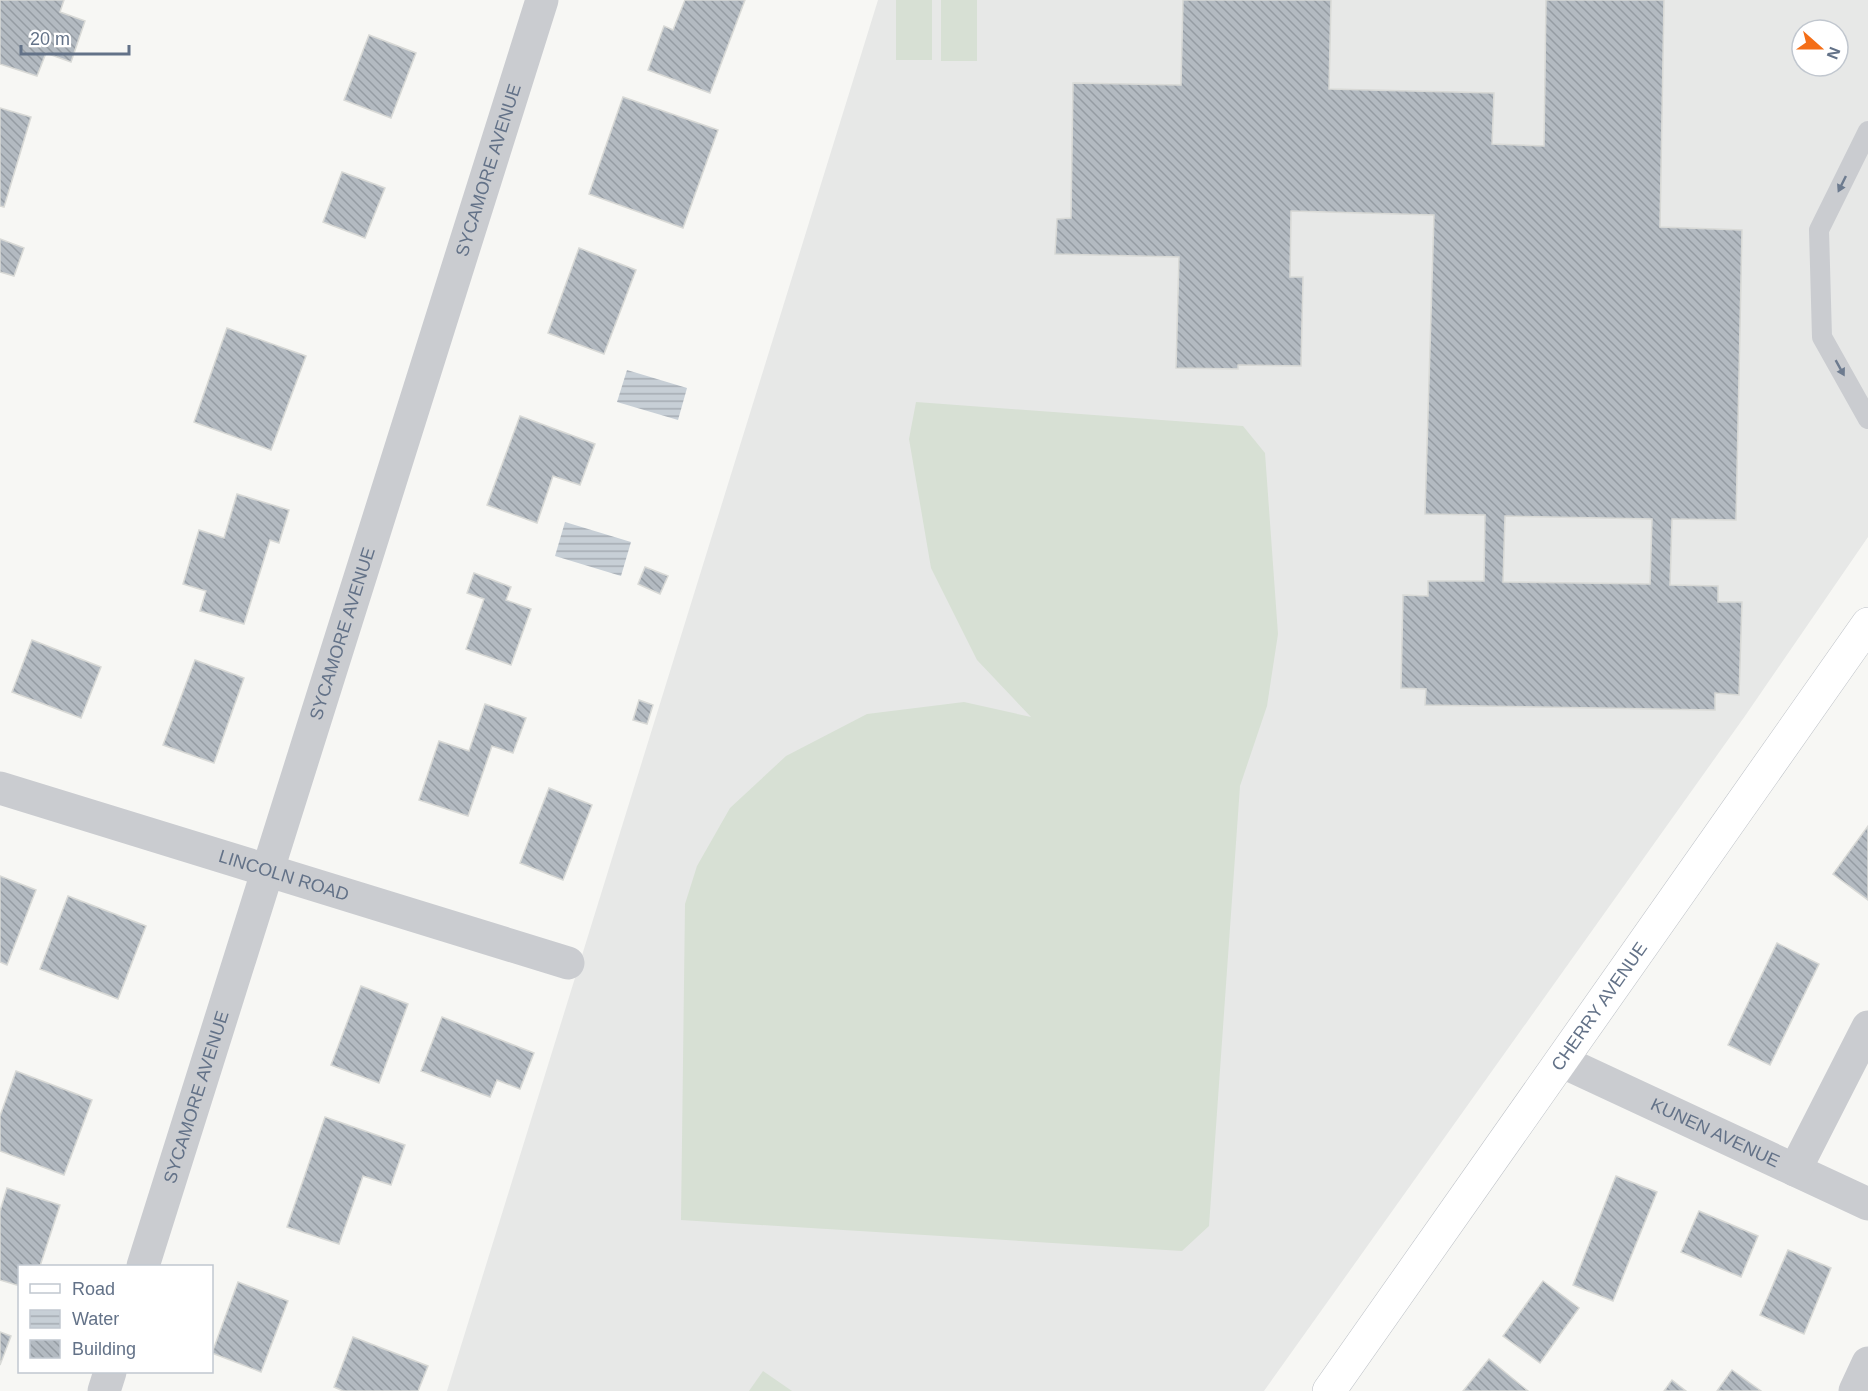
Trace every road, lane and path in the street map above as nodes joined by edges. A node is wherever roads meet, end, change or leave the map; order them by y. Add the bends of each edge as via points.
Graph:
1 (542, 0) edge
2 (1868, 131) edge
3 (1868, 419) edge
4 (1868, 624) edge
5 (0, 788) edge
6 (268, 871) junction
7 (568, 963) dead end
8 (1868, 1028) edge
9 (1560, 1061) junction
10 (1795, 1170) junction
11 (1868, 1204) edge
12 (143, 1265) edge
13 (1868, 1363) edge
14 (109, 1373) edge
15 (104, 1391) edge
16 (1329, 1391) edge
17 (1855, 1391) edge

1 - 6 street, SYCAMORE AVENUE
2 -> 3 lane via 1819,230 1822,337
4 - 9 main road, CHERRY AVENUE
5 - 6 street, LINCOLN ROAD
6 - 7 street, LINCOLN ROAD
6 - 12 street, SYCAMORE AVENUE
8 - 10 street
9 - 10 street, KUNEN AVENUE
9 - 16 main road, CHERRY AVENUE
10 - 11 street, KUNEN AVENUE
13 - 17 street
14 - 15 street

